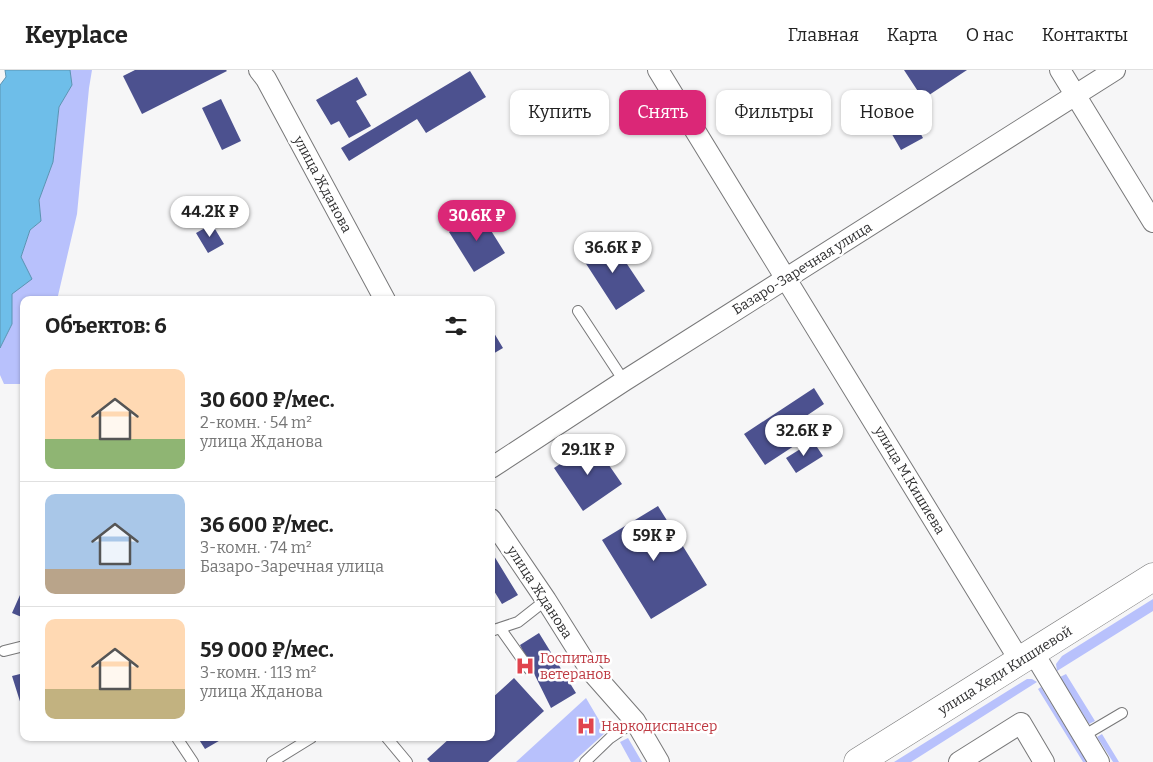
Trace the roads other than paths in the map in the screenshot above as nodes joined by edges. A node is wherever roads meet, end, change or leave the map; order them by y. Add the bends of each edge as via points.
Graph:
1 (658, 70) edge
2 (1060, 70) edge
3 (1115, 70) edge
4 (269, 73) edge
5 (1076, 95) junction
6 (1153, 222) edge
7 (786, 278) junction
8 (383, 296) edge
9 (578, 311) dead end
10 (624, 381) junction
11 (495, 465) edge
12 (495, 525) edge
13 (1153, 577) edge
14 (546, 600) junction
15 (495, 630) edge
16 (495, 631) edge
17 (20, 647) edge
18 (4, 651) dead end
19 (1026, 656) junction
20 (529, 669) dead end
21 (1122, 713) dead end
22 (635, 721) junction
23 (1083, 736) junction
24 (178, 741) edge
25 (306, 741) edge
26 (390, 741) edge
27 (588, 761) edge
28 (194, 762) edge
29 (272, 762) edge
30 (407, 762) edge
31 (659, 762) edge
32 (858, 762) edge
33 (959, 762) edge
34 (1044, 762) edge
35 (1099, 762) edge

1 - 7 street, улица М.Кишиева
2 - 5 street
3 - 5 street, Базаро-Заречная улица
4 - 8 street, улица Жданова
5 - 6 street
5 - 7 street, Базаро-Заречная улица
7 - 10 street, Базаро-Заречная улица
7 - 19 street, улица М.Кишиева
9 - 10 lane
10 - 11 street, Базаро-Заречная улица
12 - 14 street, улица Жданова
13 - 19 main road, улица Хеди Кишиевой
14 - 15 lane via 520,620
14 - 22 street, улица Жданова via 590,670
16 - 20 lane
17 - 18 lane
19 - 23 street, улица М.Кишиева
19 - 32 main road, улица Хеди Кишиевой
21 - 23 lane
22 - 27 lane via 610,738
22 - 31 street, улица Жданова
23 - 35 street, улица М.Кишиева
24 - 28 lane
25 - 29 lane
26 - 30 lane
33 - 34 street via 1021,723

